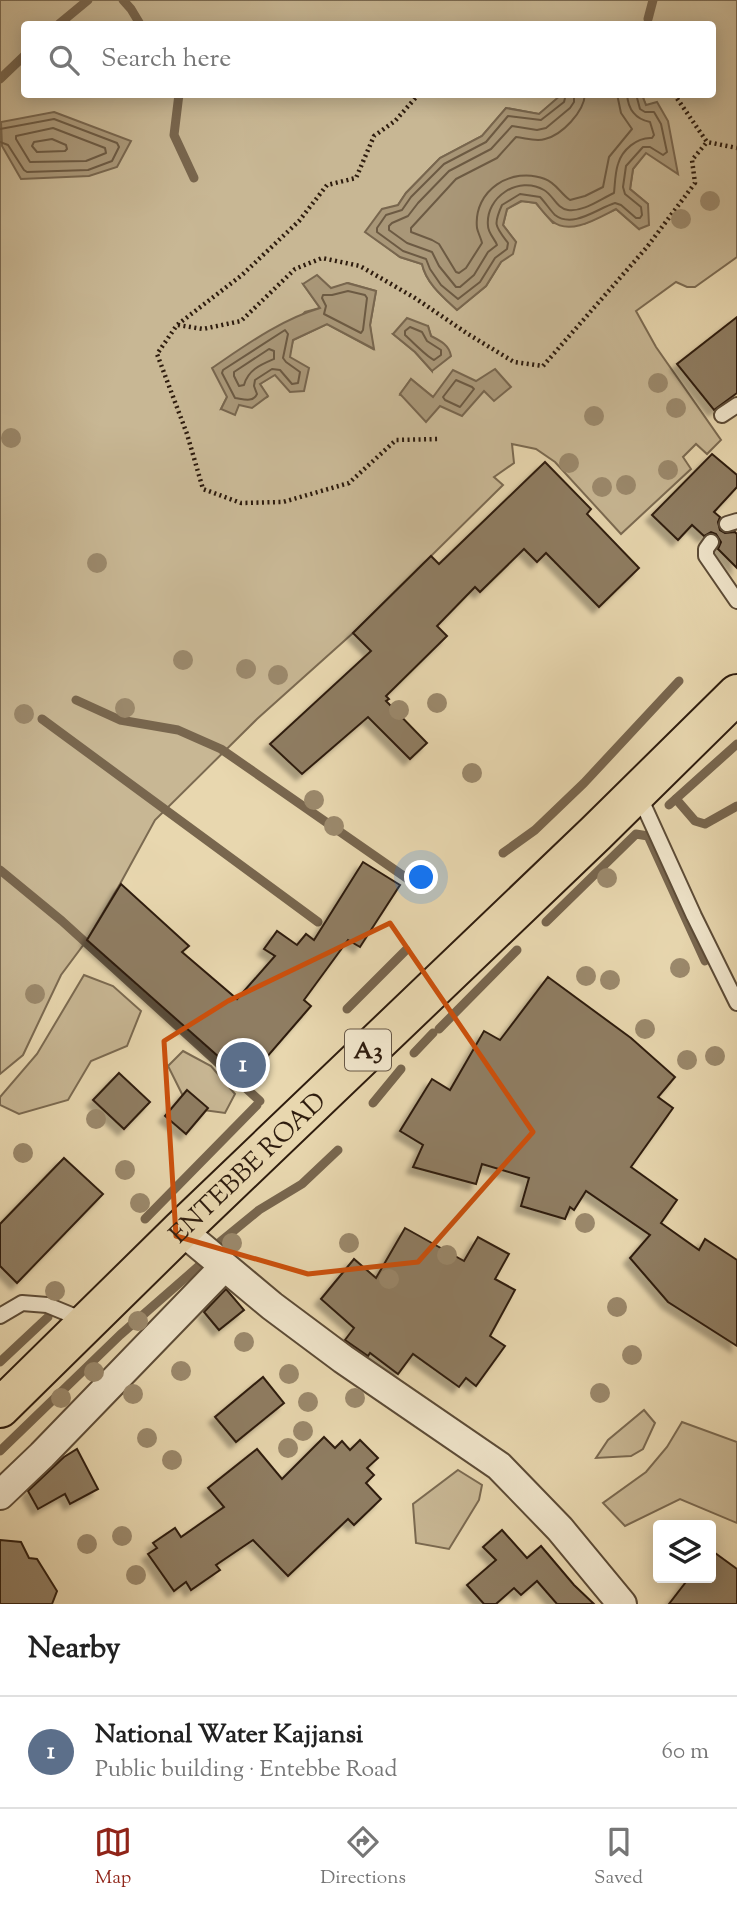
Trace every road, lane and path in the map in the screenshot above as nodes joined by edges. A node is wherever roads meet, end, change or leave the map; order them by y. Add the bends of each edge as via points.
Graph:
1 (415, 98) edge
2 (677, 98) edge
3 (707, 142) junction
4 (737, 148) edge
5 (177, 325) junction
6 (737, 405) edge
7 (722, 415) dead end
8 (438, 439) dead end
9 (710, 542) dead end
10 (737, 601) edge
11 (737, 694) edge
12 (637, 792) junction
13 (737, 1003) edge
14 (181, 1230) junction
15 (224, 1267) junction
16 (0, 1316) edge
17 (88, 1321) junction
18 (0, 1408) edge
19 (0, 1495) edge
20 (622, 1604) edge

1 - 5 path via 374,136 356,178 327,186 242,275
2 - 3 path
3 - 4 path
3 - 5 path via 692,160 695,183 647,247 543,366 514,362 360,267 322,258 296,269 241,321 203,329
5 - 8 path via 157,354 203,489 241,503 283,502 349,483 396,440
6 - 7 lane
9 - 10 lane via 706,556
11 - 12 main road, ENTEBBE ROAD / A3
12 - 13 lane
12 - 14 main road, ENTEBBE ROAD / A3
14 - 15 street
14 - 17 main road, ENTEBBE ROAD / A3
15 - 19 street
15 - 20 street via 343,1359 499,1465
16 - 17 lane via 22,1303 47,1305
17 - 18 main road, ENTEBBE ROAD / A3

